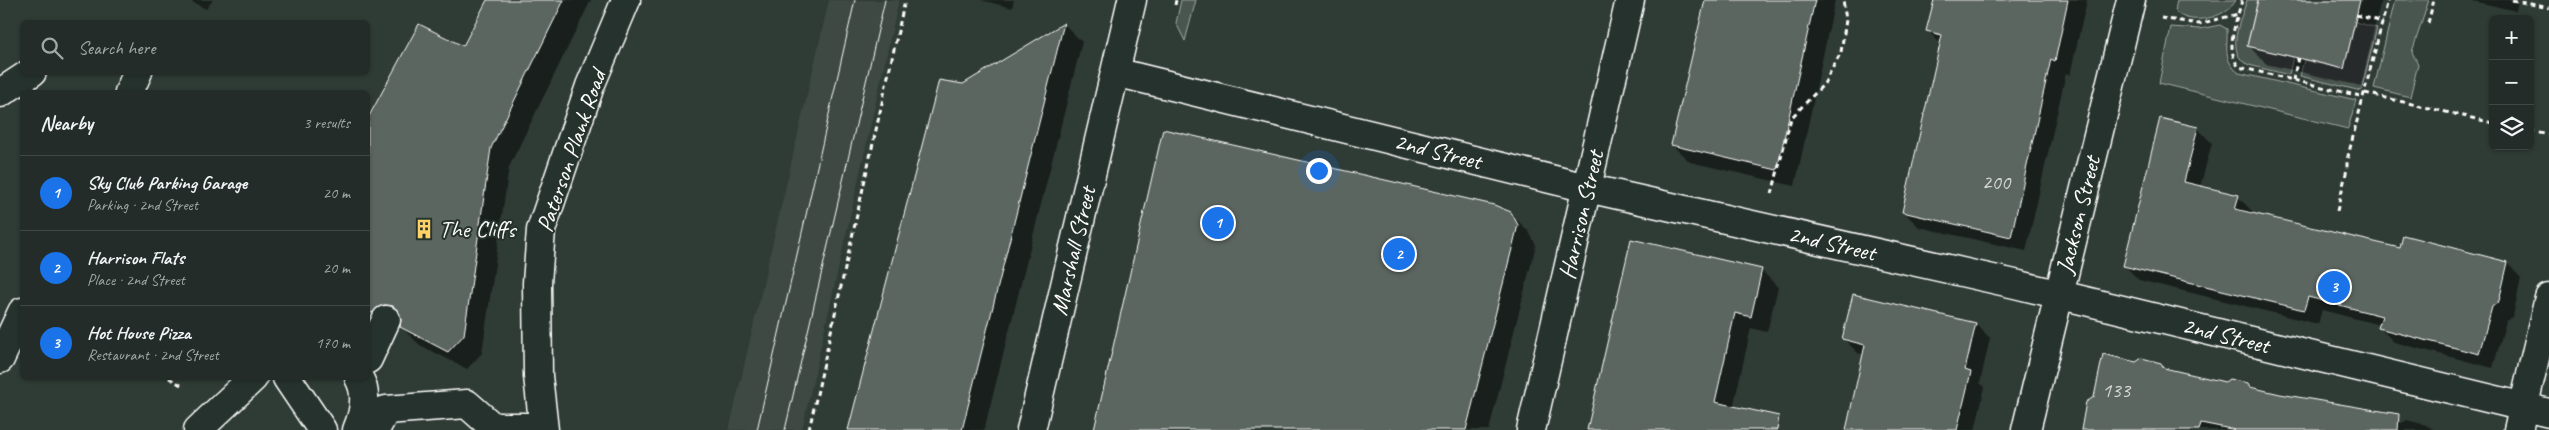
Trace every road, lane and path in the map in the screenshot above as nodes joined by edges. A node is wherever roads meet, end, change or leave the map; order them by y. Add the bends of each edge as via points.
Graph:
1 (626, 0) edge
2 (906, 0) edge
3 (1132, 0) edge
4 (1176, 0) edge
5 (1630, 0) edge
6 (1843, 0) edge
7 (2130, 0) edge
8 (2242, 0) edge
9 (2388, 0) edge
10 (2434, 0) edge
11 (2512, 0) edge
12 (1175, 5) dead end
13 (2549, 8) edge
14 (2239, 14) junction
15 (2356, 15) dead end
16 (2161, 18) dead end
17 (2383, 22) junction
18 (2428, 23) dead end
19 (2298, 58) dead end
20 (1115, 72) junction
21 (27, 75) edge
22 (137, 75) edge
23 (2293, 80) junction
24 (130, 90) edge
25 (0, 93) edge
26 (2365, 95) junction
27 (2489, 121) edge
28 (2534, 132) edge
29 (2549, 135) edge
30 (1587, 188) junction
31 (1771, 200) dead end
32 (2337, 211) dead end
33 (2058, 295) junction
34 (2549, 298) edge
35 (20, 316) edge
36 (386, 320) dead end
37 (370, 354) edge
38 (0, 359) edge
39 (172, 380) edge
40 (251, 380) edge
41 (288, 380) edge
42 (360, 380) edge
43 (181, 385) dead end
44 (2530, 417) edge
45 (492, 428) edge
46 (543, 428) edge
47 (198, 430) edge
48 (322, 430) edge
49 (356, 430) edge
50 (375, 430) edge
51 (809, 430) edge
52 (1031, 430) edge
53 (1531, 430) edge
54 (2026, 430) edge

1 - 46 street, Paterson Plank Road via 590,86 541,230 536,283
2 - 51 path
3 - 20 street, Marshall Street
4 - 12 path
5 - 30 street, Harrison Street
6 - 31 path via 1846,20 1841,52 1824,84 1791,118
7 - 33 street, Jackson Street
8 - 14 path
9 - 17 path
10 - 18 path
11 - 13 path
14 - 16 path via 2199,24
14 - 23 path via 2232,46 2236,63 2244,70
15 - 17 path
17 - 26 path
19 - 23 path
20 - 30 street, 2nd Street
20 - 52 street, Marshall Street
21 - 25 street
22 - 24 street
23 - 26 path
26 - 27 path
26 - 32 path
28 - 29 path
30 - 33 street, 2nd Street
30 - 53 street, Harrison Street
33 - 44 street, 2nd Street
33 - 54 street, Jackson Street
34 - 44 street
35 - 38 street
36 - 37 street
39 - 43 path
40 - 47 street
41 - 48 street
42 - 49 street via 364,408
45 - 46 street
45 - 50 street via 467,404 386,410

